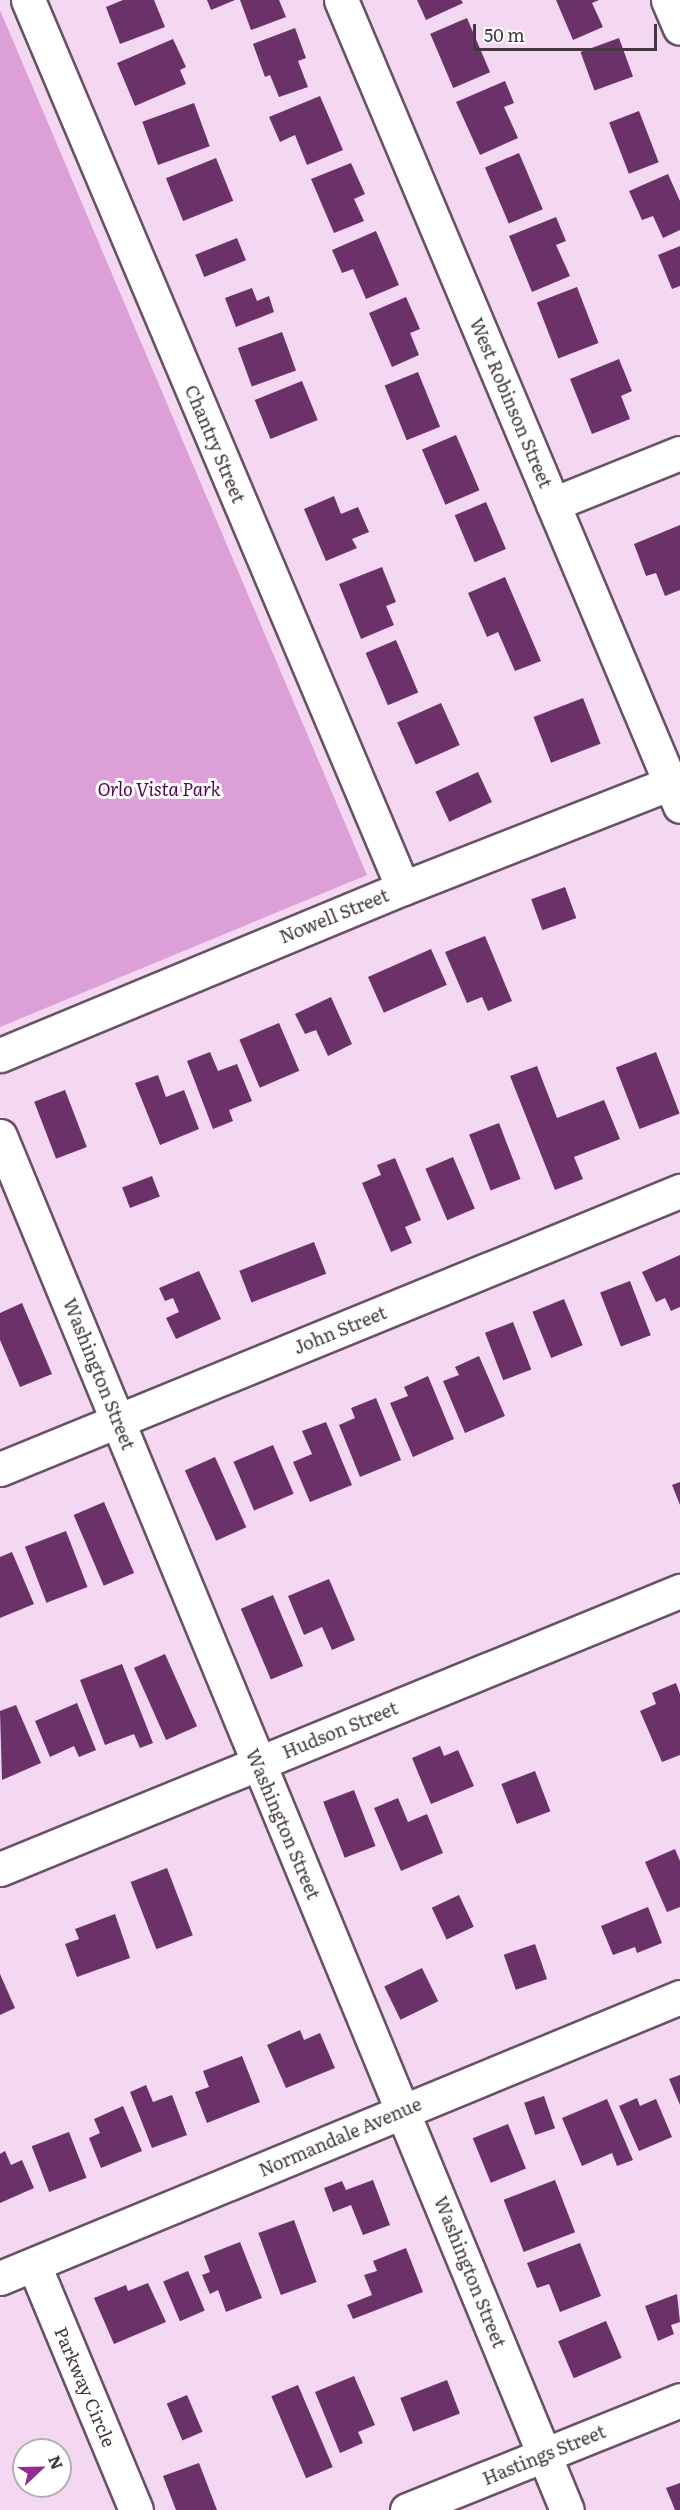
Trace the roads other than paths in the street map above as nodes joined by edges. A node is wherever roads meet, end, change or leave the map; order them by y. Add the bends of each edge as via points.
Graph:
1 (28, 0) edge
2 (341, 0) edge
3 (668, 0) edge
4 (680, 27) edge
5 (680, 453) edge
6 (553, 504) junction
7 (675, 794) edge
8 (403, 888) junction
9 (0, 1055) edge
10 (0, 1136) edge
11 (680, 1191) edge
12 (118, 1420) junction
13 (0, 1469) edge
14 (680, 1591) edge
15 (257, 1764) junction
16 (0, 1869) edge
17 (680, 1997) edge
18 (403, 2110) junction
19 (34, 2265) junction
20 (0, 2278) edge
21 (680, 2400) edge
22 (545, 2454) junction
23 (136, 2510) edge
24 (407, 2510) edge
25 (567, 2510) edge

1 - 8 street, Chantry Street
2 - 6 street, West Robinson Street
3 - 4 street
5 - 6 street
6 - 7 street, West Robinson Street
7 - 8 street, Nowell Street
8 - 9 street, Nowell Street
10 - 12 street, Washington Street
11 - 12 street, John Street
12 - 13 street, John Street
12 - 15 street, Washington Street
14 - 15 street, Hudson Street
15 - 16 street, Hudson Street
15 - 18 street, Washington Street
17 - 18 street, Normandale Avenue
18 - 19 street, Normandale Avenue
18 - 22 street, Washington Street
19 - 20 street, Normandale Avenue
19 - 23 street, Parkway Circle
21 - 22 street, Hastings Street
22 - 24 street, Hastings Street
22 - 25 street, Washington Street

